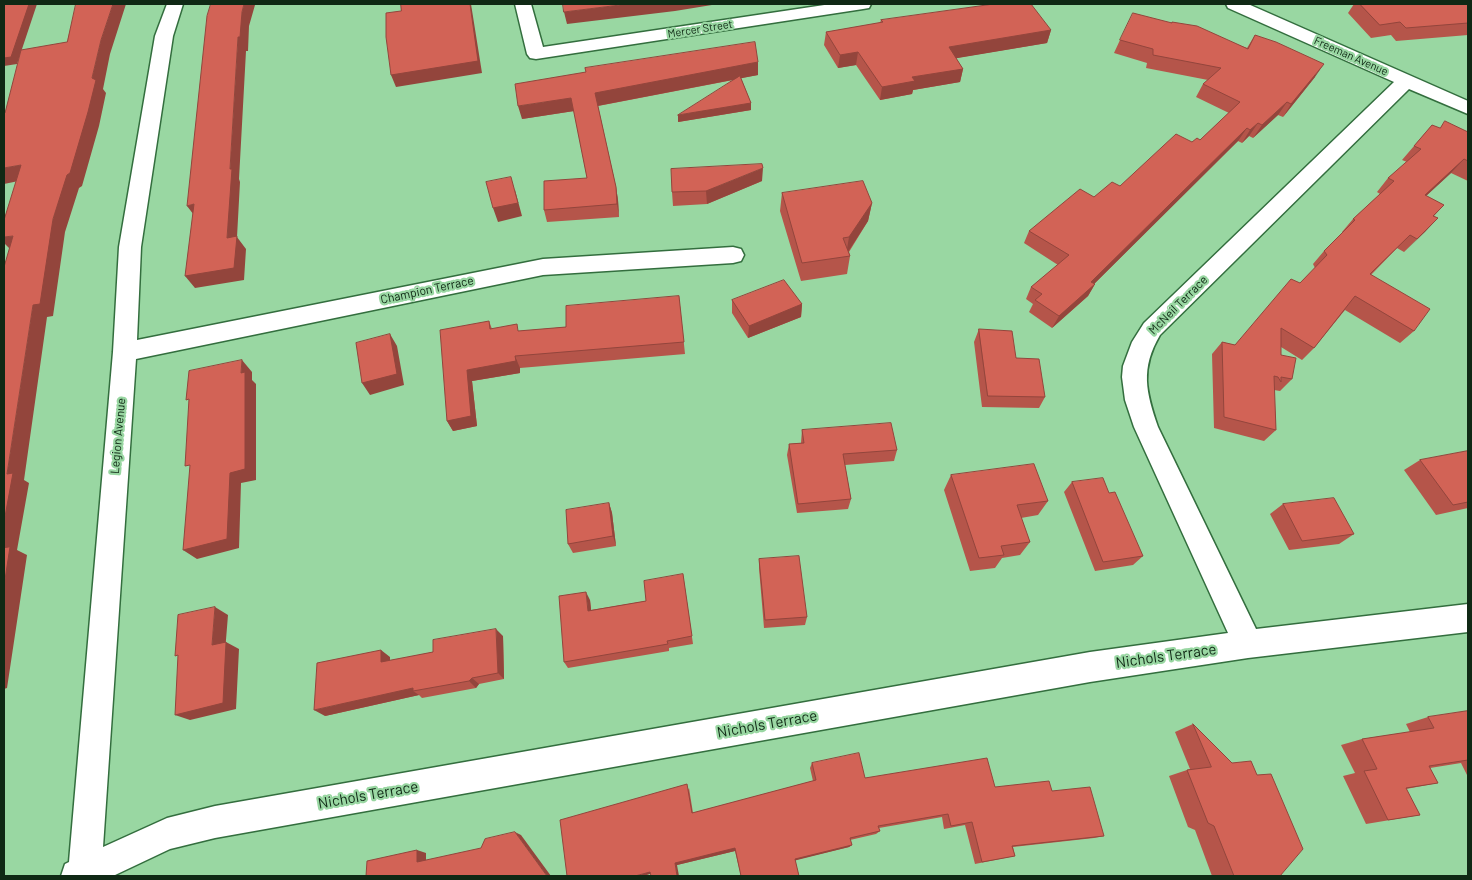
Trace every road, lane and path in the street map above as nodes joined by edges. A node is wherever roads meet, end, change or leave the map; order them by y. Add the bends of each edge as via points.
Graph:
1 (175, 4) edge
2 (523, 4) edge
3 (863, 4) edge
4 (1234, 4) edge
5 (1406, 81) junction
6 (1468, 108) edge
7 (732, 255) dead end
8 (125, 352) junction
9 (1468, 618) edge
10 (1248, 644) junction
11 (81, 874) edge

1 - 8 street, Legion Avenue via 164,36 130,247
2 - 3 street, Mercer Street via 536,54
4 - 5 street, Freeman Avenue
5 - 6 street, Freeman Avenue
5 - 10 street, McNeil Terrace via 1152,329 1139,347 1134,368 1134,393 1143,418
7 - 8 street, Champion Terrace via 543,266
8 - 11 street, Legion Avenue
9 - 10 street, Nichols Terrace
10 - 11 street, Nichols Terrace via 1080,669 215,822 167,834

